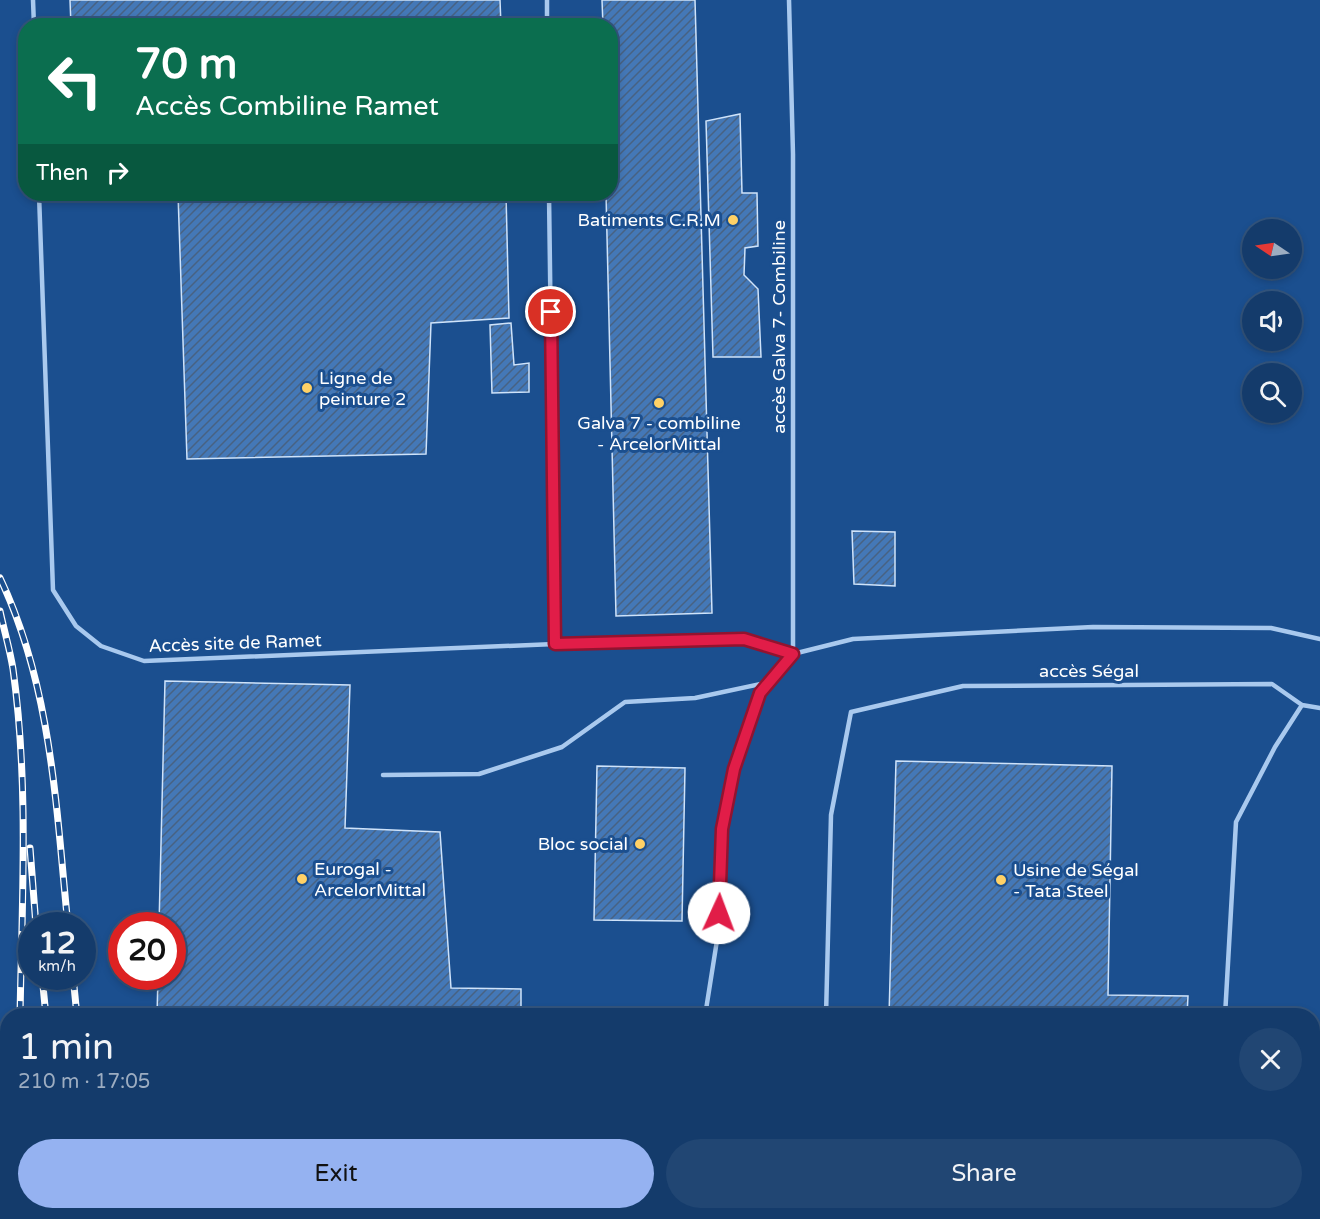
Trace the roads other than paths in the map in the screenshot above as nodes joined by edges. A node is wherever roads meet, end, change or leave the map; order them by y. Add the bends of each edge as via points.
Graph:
1 (33, 0) edge
2 (547, 0) edge
3 (789, 0) edge
4 (34, 18) edge
5 (547, 18) edge
6 (39, 201) edge
7 (549, 201) edge
8 (1320, 639) edge
9 (555, 644) junction
10 (793, 654) junction
11 (770, 682) junction
12 (1302, 705) junction
13 (1320, 708) edge
14 (383, 775) dead end
15 (706, 1008) edge
16 (826, 1008) edge
17 (1225, 1008) edge

1 - 4 lane
2 - 5 lane
3 - 10 lane, accès Galva 7- Combiline via 793,154
6 - 9 lane, Accès site de Ramet via 53,590 76,626 101,645 144,661
7 - 9 lane
8 - 10 lane via 1270,628 1093,627 853,639
9 - 10 lane, Accès site de Ramet via 744,639
10 - 11 lane
11 - 14 lane via 695,698 625,702 562,747 479,774
11 - 15 lane via 760,693 734,769 724,819 718,934
12 - 13 lane
12 - 16 lane, accès Ségal via 1272,684 963,686 850,712 831,815
12 - 17 lane via 1236,822

